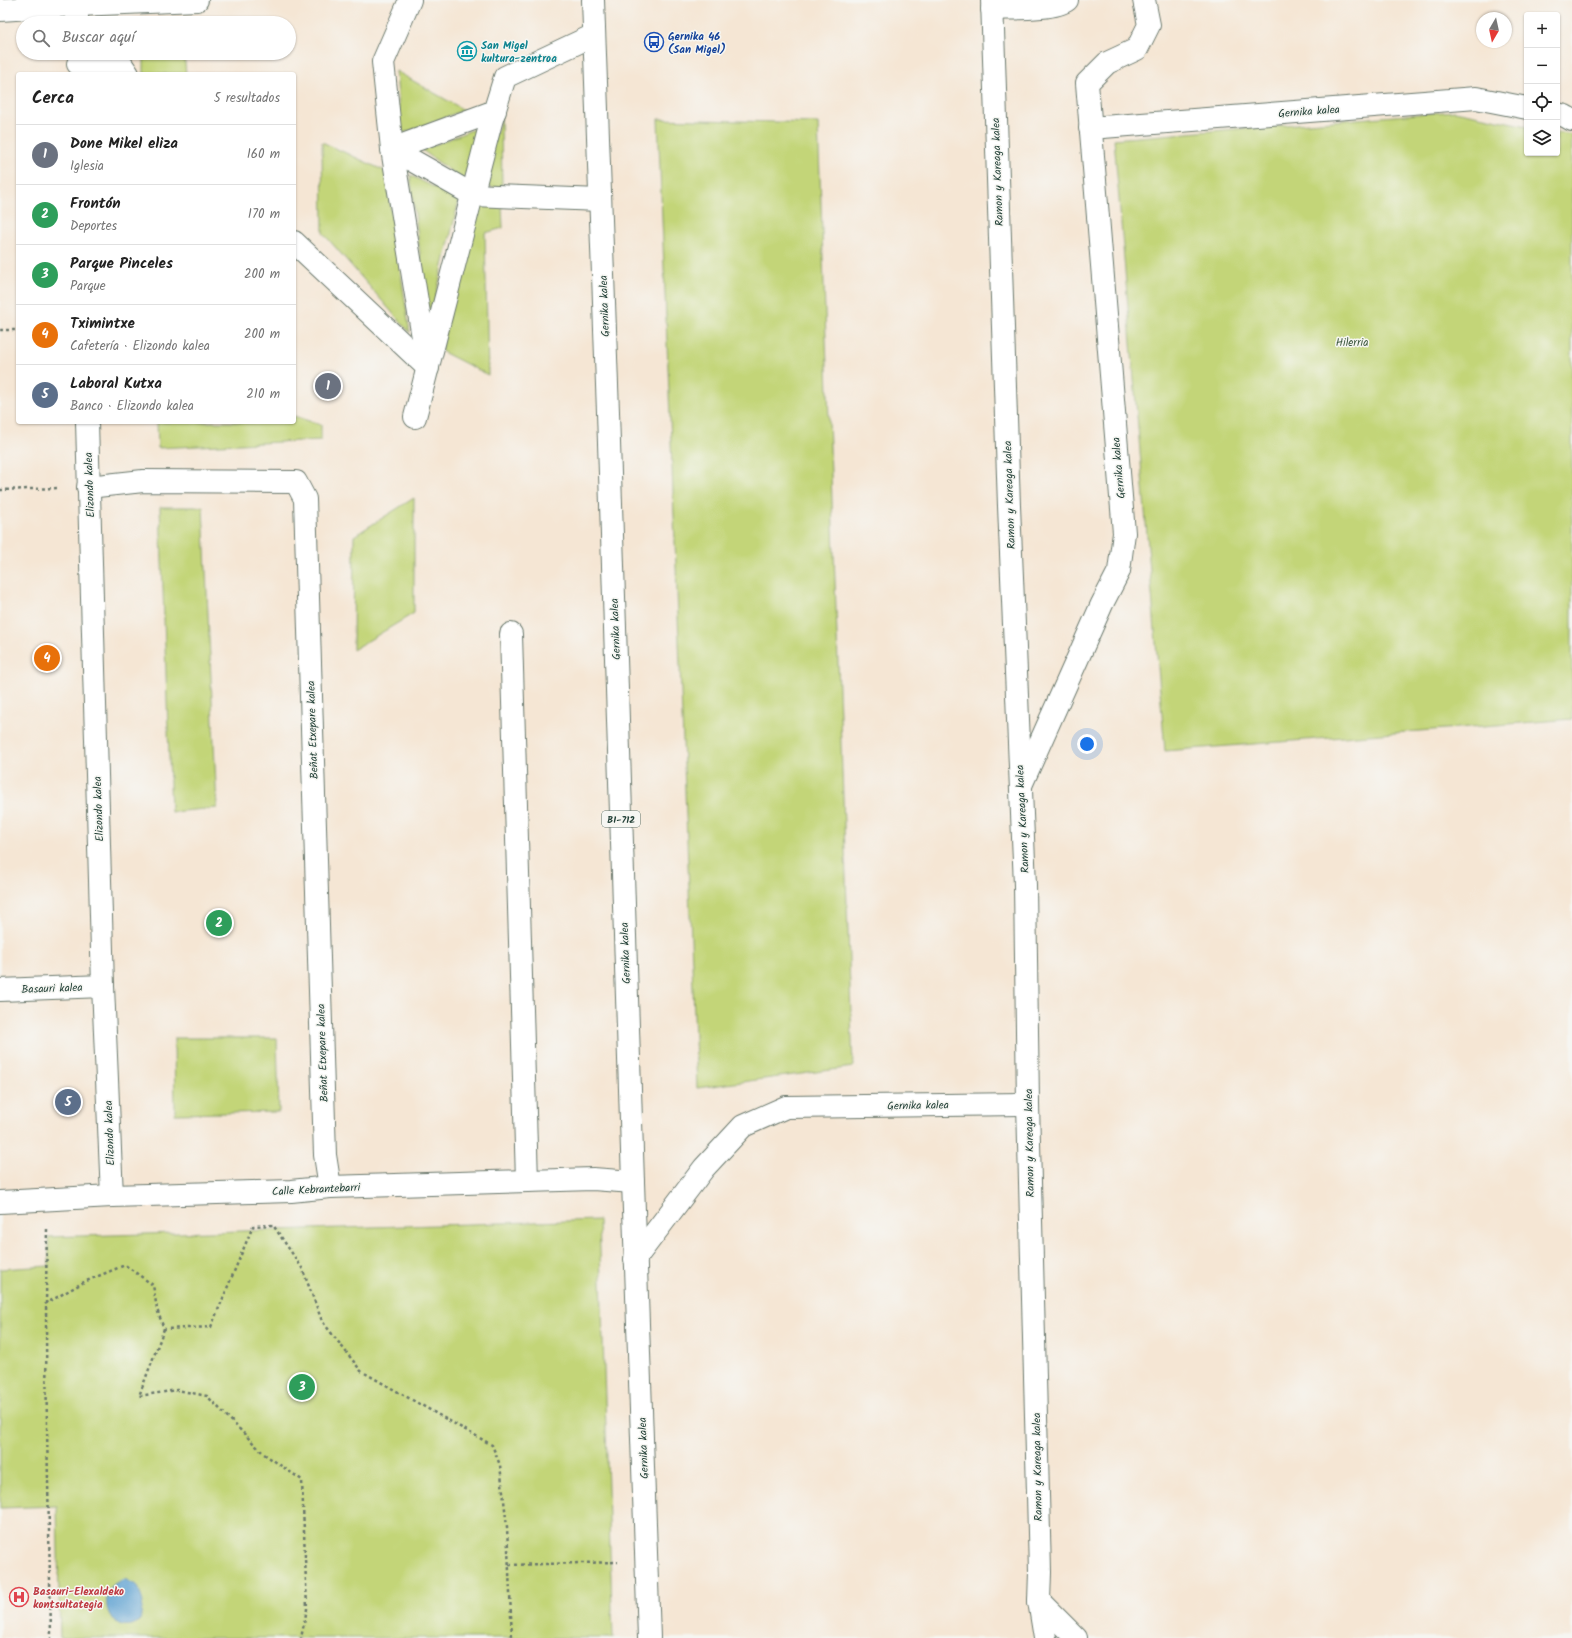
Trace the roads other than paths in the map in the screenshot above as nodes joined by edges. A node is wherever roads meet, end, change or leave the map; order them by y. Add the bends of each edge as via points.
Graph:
1 (197, 0) edge
2 (410, 0) edge
3 (593, 0) edge
4 (1067, 0) edge
5 (1144, 0) edge
6 (992, 4) edge
7 (0, 10) edge
8 (77, 14) edge
9 (594, 35) junction
10 (78, 64) edge
11 (127, 72) edge
12 (1524, 107) edge
13 (495, 111) junction
14 (1560, 115) edge
15 (1572, 120) edge
16 (1090, 128) junction
17 (392, 149) junction
18 (473, 195) junction
19 (600, 200) junction
20 (296, 244) edge
21 (428, 368) junction
22 (416, 417) dead end
23 (87, 424) edge
24 (88, 487) junction
25 (510, 634) dead end
26 (1020, 787) junction
27 (103, 986) junction
28 (0, 990) edge
29 (1028, 1104) junction
30 (527, 1181) junction
31 (632, 1182) junction
32 (330, 1187) junction
33 (112, 1196) junction
34 (0, 1202) edge
35 (635, 1259) junction
36 (1039, 1601) junction
37 (649, 1638) edge
38 (1045, 1638) edge
39 (1076, 1638) edge

1 - 8 street
2 - 17 street via 383,62
3 - 9 street, Gernika kalea / BI-712
4 - 6 street via 1062,4 1025,8
5 - 16 street, Gernika kalea via 1149,25 1137,49 1107,63 1087,83
6 - 26 street, Ramon y Kareaga kalea
7 - 8 street
9 - 13 street via 505,77
9 - 19 street, Gernika kalea / BI-712
10 - 11 street via 122,65
12 - 16 street, Gernika kalea via 1476,98
13 - 17 street
13 - 18 street
14 - 15 street
16 - 26 street, Gernika kalea via 1124,533 1119,571
17 - 18 street
17 - 21 street
18 - 19 street
18 - 21 street
19 - 31 street, Gernika kalea / BI-712
20 - 21 street
21 - 22 street
23 - 24 street, Elizondo kalea
24 - 27 street, Elizondo kalea
24 - 32 street, Beñat Etxepare kalea via 143,481 296,482 305,499 324,1147
25 - 30 street
26 - 29 street, Ramon y Kareaga kalea via 1025,886
27 - 28 street, Basauri kalea
27 - 33 street, Elizondo kalea
29 - 35 street, Gernika kalea via 786,1107 743,1126 704,1168
29 - 36 street, Ramon y Kareaga kalea
30 - 31 street, Calle Kebrantebarri via 593,1179
30 - 32 street, Calle Kebrantebarri
31 - 35 street, Gernika kalea / BI-712
32 - 33 street, Calle Kebrantebarri via 291,1191
33 - 34 street, Calle Kebrantebarri
35 - 37 street, Gernika kalea / BI-712
36 - 38 street, Ramon y Kareaga kalea
36 - 39 street

